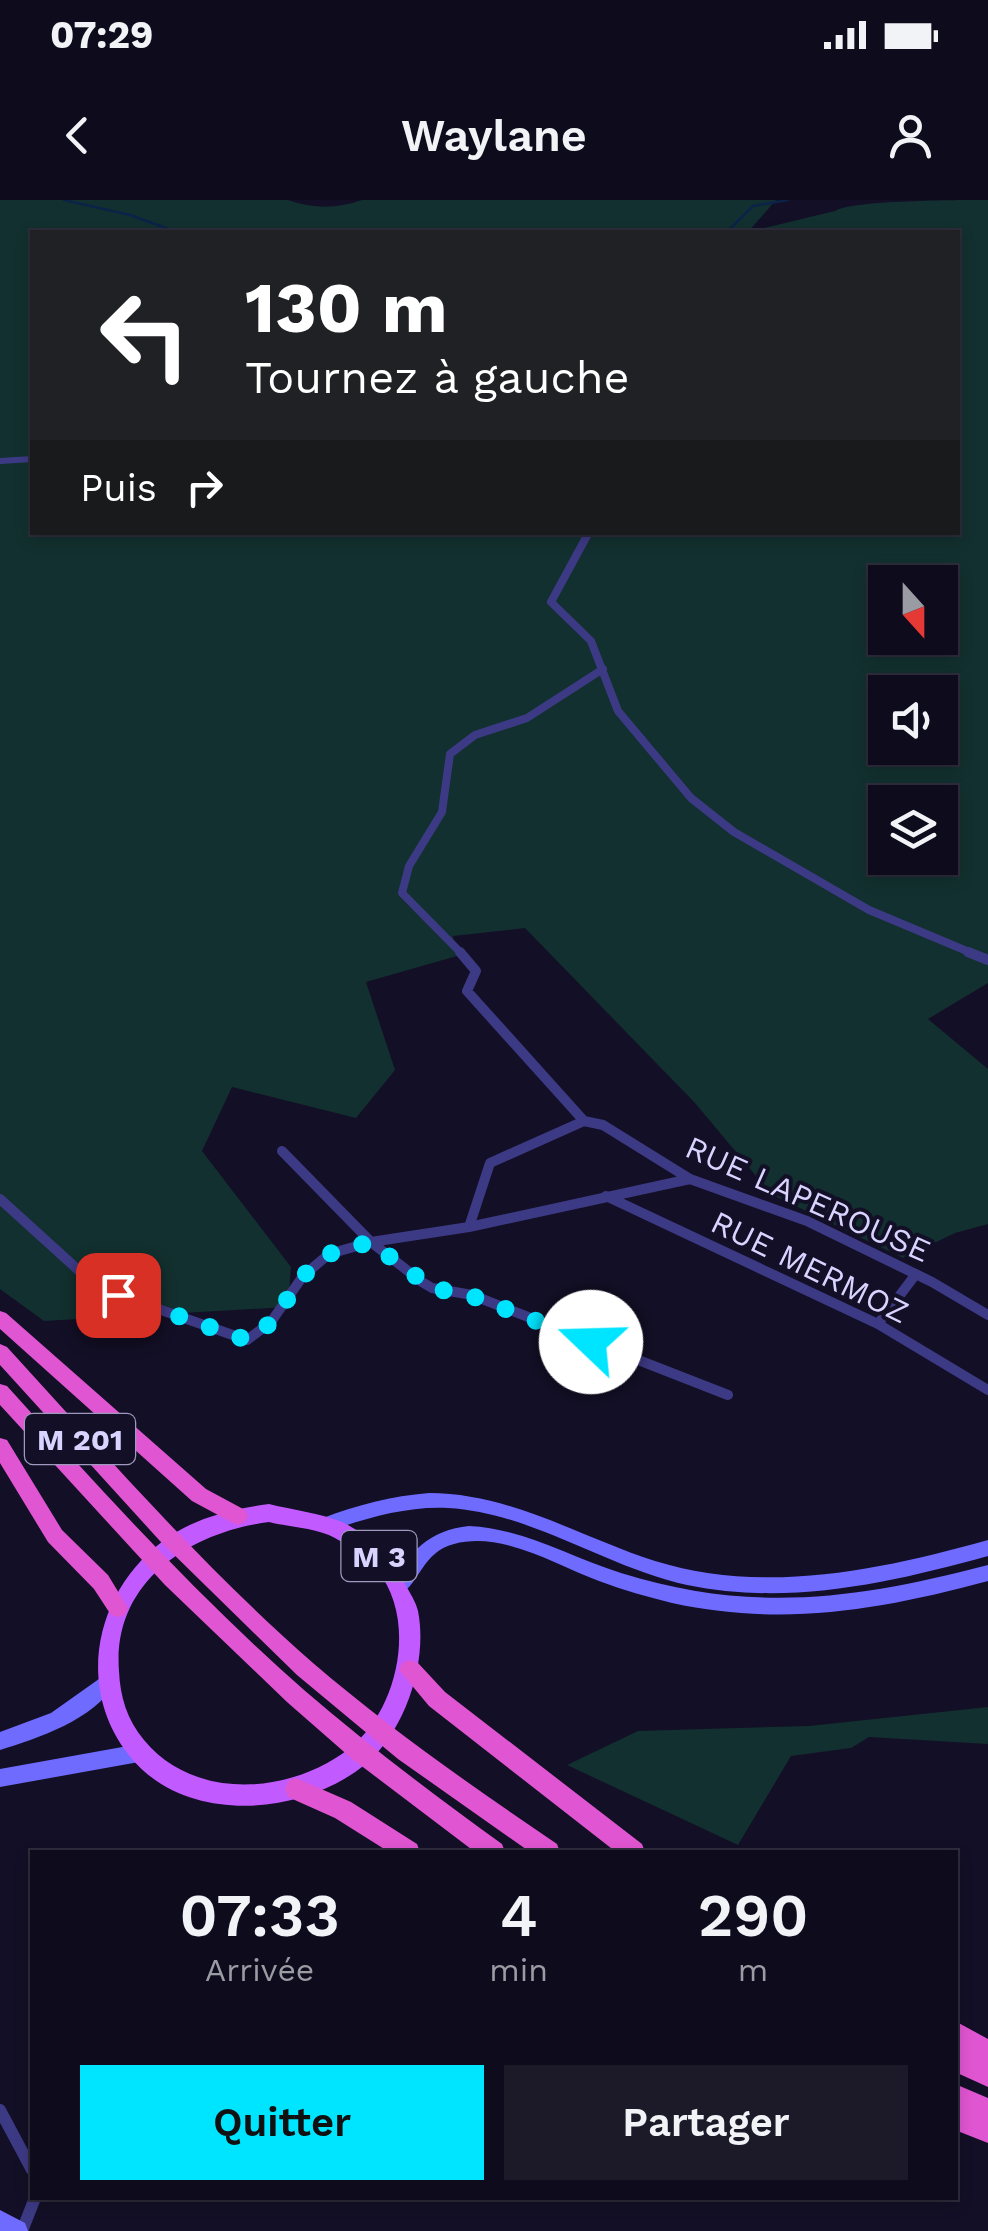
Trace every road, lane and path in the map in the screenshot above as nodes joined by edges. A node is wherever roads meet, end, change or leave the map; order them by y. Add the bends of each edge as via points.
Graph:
1 (30, 459) edge
2 (0, 460) edge
3 (587, 535) edge
4 (603, 669) junction
5 (988, 960) edge
6 (584, 1121) junction
7 (282, 1151) dead end
8 (690, 1179) junction
9 (606, 1196) junction
10 (0, 1199) edge
11 (468, 1228) junction
12 (370, 1242) junction
13 (916, 1274) junction
14 (988, 1315) edge
15 (0, 1318) edge
16 (878, 1324) junction
17 (0, 1352) edge
18 (988, 1390) edge
19 (0, 1392) edge
20 (728, 1394) dead end
21 (0, 1446) edge
22 (238, 1516) junction
23 (329, 1523) junction
24 (988, 1548) edge
25 (988, 1573) edge
26 (400, 1586) junction
27 (118, 1608) junction
28 (410, 1670) junction
29 (106, 1683) junction
30 (0, 1740) edge
31 (139, 1753) junction
32 (0, 1778) edge
33 (296, 1788) junction
34 (406, 1850) edge
35 (491, 1850) edge
36 (546, 1850) edge
37 (631, 1850) edge
38 (958, 2035) edge
39 (988, 2052) edge
40 (958, 2060) edge
41 (988, 2075) edge
42 (958, 2097) edge
43 (0, 2110) edge
44 (988, 2112) edge
45 (958, 2118) edge
46 (988, 2130) edge
47 (30, 2166) edge
48 (34, 2200) edge
49 (0, 2221) edge
50 (19, 2231) edge

1 - 2 street
3 - 4 street via 551,602 591,641
4 - 5 street via 618,711 676,784 734,832 870,910
4 - 6 street, RUE LAPEROUSE via 527,718 474,736 450,754 442,812 401,889 472,965 476,976 467,991
6 - 8 street, RUE LAPEROUSE via 603,1124
6 - 11 street via 490,1163
7 - 12 street
8 - 9 street
8 - 13 street, RUE LAPEROUSE via 807,1221
9 - 11 street
9 - 16 street, RUE MERMOZ
10 - 12 street via 86,1277 118,1295 247,1340 272,1322 303,1276 329,1254
11 - 12 street
12 - 20 street via 432,1288 472,1296
13 - 14 street, RUE LAPEROUSE
13 - 16 street
15 - 22 highway via 199,1495
16 - 18 street, RUE MERMOZ
17 - 36 highway, M 201 via 273,1641 404,1750
19 - 35 highway, M 201 via 176,1583 333,1730
21 - 27 highway via 55,1536
22 - 23 main road, M 3 via 300,1515
22 - 27 main road, M 3 via 167,1548
23 - 24 main road, M 3 via 387,1505 463,1502 528,1519 649,1568 748,1585 868,1580
23 - 26 main road, M 3 via 358,1538
25 - 26 main road, M 3 via 858,1604 742,1607 653,1591 514,1539 468,1534 425,1549
26 - 28 main road, M 3 via 414,1640
27 - 29 main road, M 3 via 107,1645
28 - 33 main road, M 3 via 396,1708 372,1742 337,1770
28 - 37 highway via 437,1699
29 - 30 main road via 68,1718
29 - 31 main road, M 3 via 112,1708
31 - 32 main road
31 - 33 main road, M 3 via 194,1788 262,1796
33 - 34 highway
38 - 39 highway
40 - 41 highway
42 - 44 highway
43 - 47 street
45 - 46 highway
48 - 50 street
49 - 50 main road

